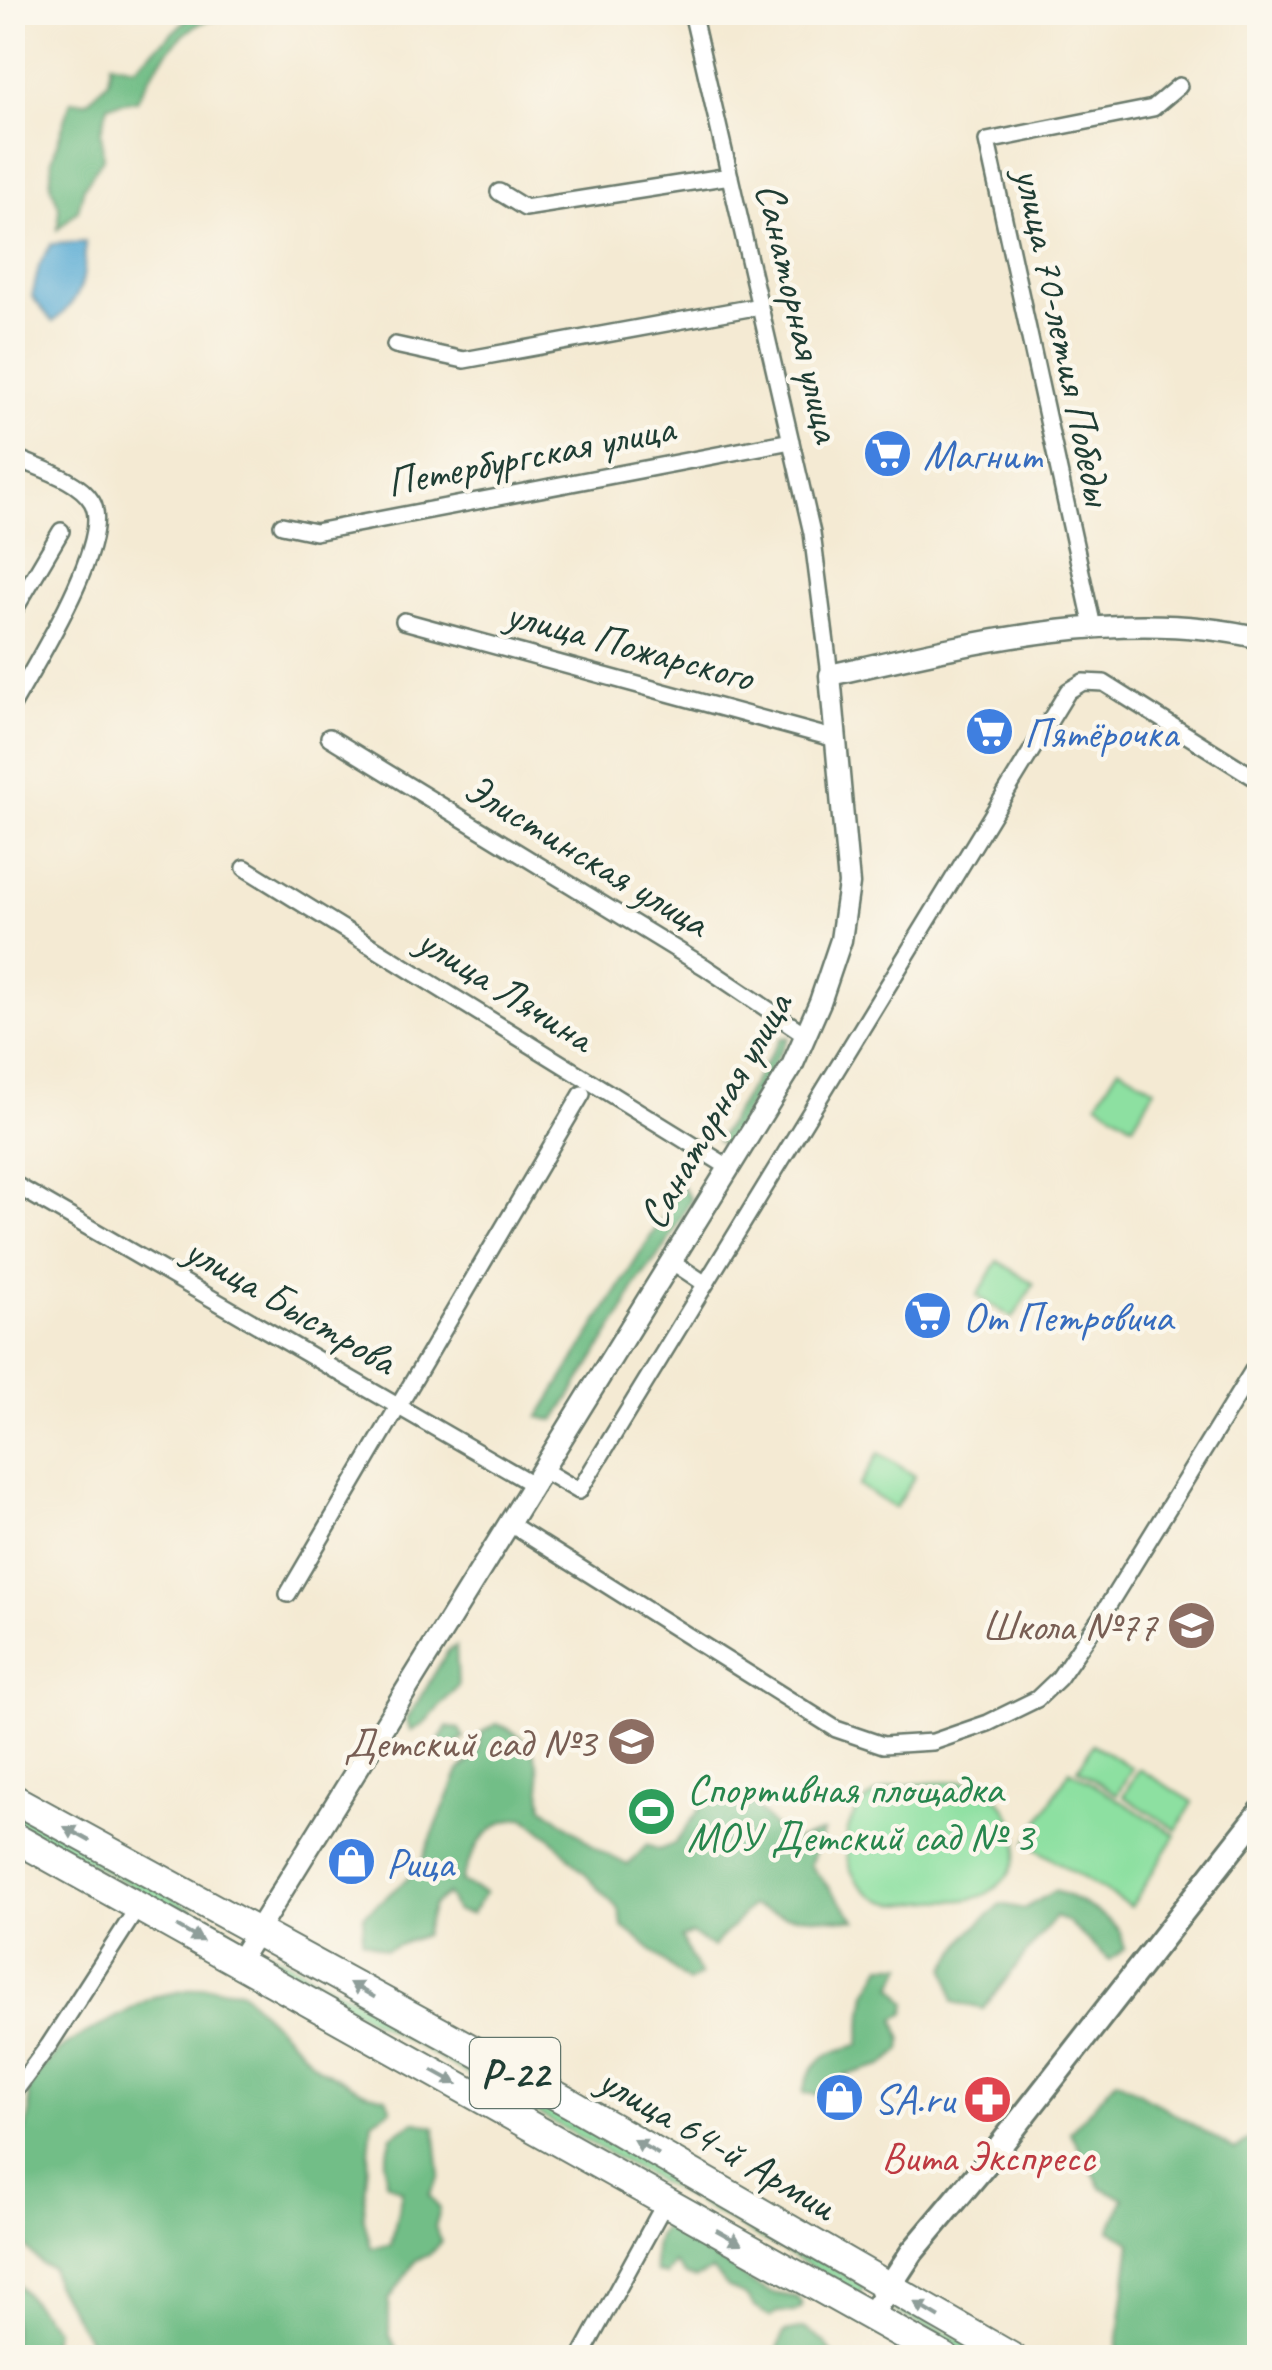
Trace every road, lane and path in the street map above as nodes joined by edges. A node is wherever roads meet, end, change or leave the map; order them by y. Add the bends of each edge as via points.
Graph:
1 (692, 12) edge
2 (1180, 86) dead end
3 (730, 176) junction
4 (499, 192) dead end
5 (760, 306) junction
6 (396, 345) dead end
7 (791, 441) junction
8 (12, 456) edge
9 (282, 525) dead end
10 (61, 531) dead end
11 (12, 614) edge
12 (404, 621) dead end
13 (1094, 628) junction
14 (1260, 638) edge
15 (830, 675) junction
16 (14, 700) edge
17 (329, 737) dead end
18 (836, 739) junction
19 (1260, 780) edge
20 (245, 868) dead end
21 (806, 1035) junction
22 (582, 1094) dead end
23 (730, 1168) junction
24 (12, 1183) edge
25 (671, 1262) junction
26 (704, 1283) junction
27 (1260, 1358) edge
28 (398, 1406) junction
29 (539, 1478) junction
30 (510, 1524) junction
31 (288, 1594) dead end
32 (12, 1798) edge
33 (1260, 1813) edge
34 (12, 1836) edge
35 (140, 1904) junction
36 (257, 1930) junction
37 (238, 1962) junction
38 (12, 2096) edge
39 (666, 2202) junction
40 (888, 2286) junction
41 (870, 2316) junction
42 (580, 2358) edge
43 (945, 2358) edge
44 (1012, 2358) edge

1 - 3 street, Санаторная улица
2 - 13 street, улица 70-летия Победы via 1152,108 987,141
3 - 4 street via 525,208
3 - 5 street, Санаторная улица
5 - 6 street via 464,360
5 - 7 street, Санаторная улица
7 - 9 street, Петербургская улица via 315,532
7 - 15 street, Санаторная улица via 818,568
8 - 16 street via 79,487 94,504 97,524 86,568
10 - 11 street
12 - 18 street, улица Пожарского
13 - 14 street via 1152,624
13 - 15 street
15 - 18 street, Санаторная улица
17 - 21 street, Элистинская улица
18 - 21 street, Санаторная улица via 849,884 841,940
19 - 26 street via 1104,683 1083,682 1068,691
20 - 23 street, улица Лячина
21 - 23 street, Санаторная улица
22 - 28 street
23 - 25 street, Санаторная улица
24 - 28 street, улица Быстрова
25 - 26 street
25 - 29 street, Санаторная улица
26 - 29 street, улица Быстрова via 580,1492
27 - 30 street via 1059,1678 1029,1704 933,1742 884,1745 836,1729
28 - 29 street, улица Быстрова
28 - 31 street
29 - 30 street, Санаторная улица
30 - 36 street, Санаторная улица
36 -> 32 highway, улица 64-й Армии / Р-22
33 - 40 main road
34 - 35 highway, улица 64-й Армии / Р-22
35 -> 37 highway, улица 64-й Армии / Р-22
35 - 38 street
36 - 37 street, Санаторная улица
40 -> 36 highway, улица 64-й Армии / Р-22
37 -> 39 highway, улица 64-й Армии / Р-22
39 -> 41 highway, улица 64-й Армии / Р-22
39 - 42 street
40 - 41 main road
44 -> 40 highway, улица 64-й Армии / Р-22
41 - 43 highway, улица 64-й Армии / Р-22

